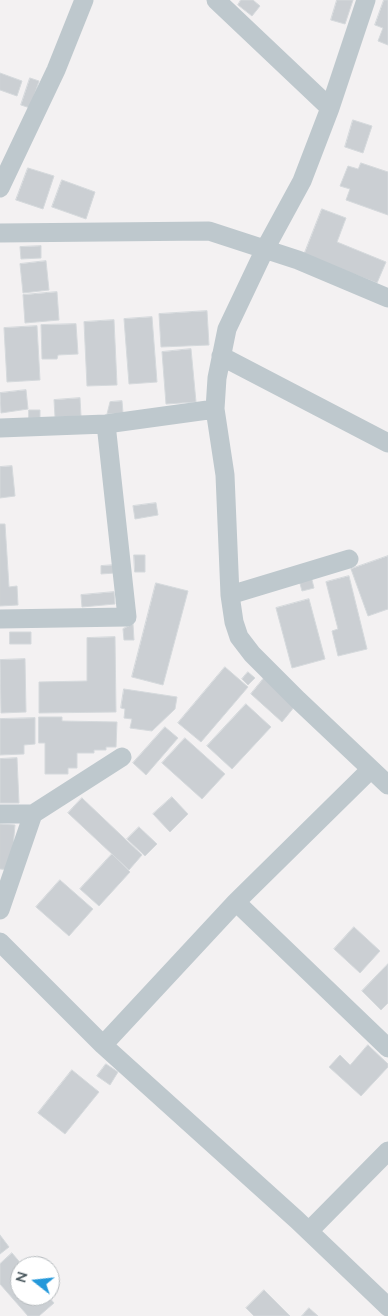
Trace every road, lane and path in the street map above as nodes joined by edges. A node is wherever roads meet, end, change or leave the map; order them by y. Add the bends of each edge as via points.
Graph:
1 (84, 0) edge
2 (216, 0) edge
3 (366, 0) edge
4 (330, 108) junction
5 (0, 188) edge
6 (0, 233) edge
7 (265, 248) junction
8 (388, 298) edge
9 (222, 356) junction
10 (215, 409) junction
11 (106, 424) junction
12 (0, 428) edge
13 (388, 443) edge
14 (349, 559) dead end
15 (230, 595) junction
16 (0, 619) edge
17 (122, 757) dead end
18 (371, 769) junction
19 (388, 785) edge
20 (0, 814) edge
21 (33, 814) junction
22 (236, 902) junction
23 (0, 910) edge
24 (0, 942) edge
25 (103, 1045) junction
26 (388, 1048) edge
27 (388, 1151) edge
28 (309, 1231) junction
29 (388, 1307) edge

1 - 5 street via 56,70
2 - 4 street
3 - 4 street
4 - 7 street via 302,181
6 - 7 street via 209,231
7 - 8 street
7 - 9 street via 227,329
9 - 10 street
9 - 13 street
10 - 11 street
10 - 15 street via 225,475
11 - 12 street
11 - 16 street via 127,617
14 - 15 street
15 - 18 street via 239,637 252,654
17 - 21 street
18 - 19 street
18 - 22 street
20 - 21 street
21 - 23 street
22 - 25 street
22 - 26 street
24 - 25 street
25 - 28 street
27 - 28 street
28 - 29 street

